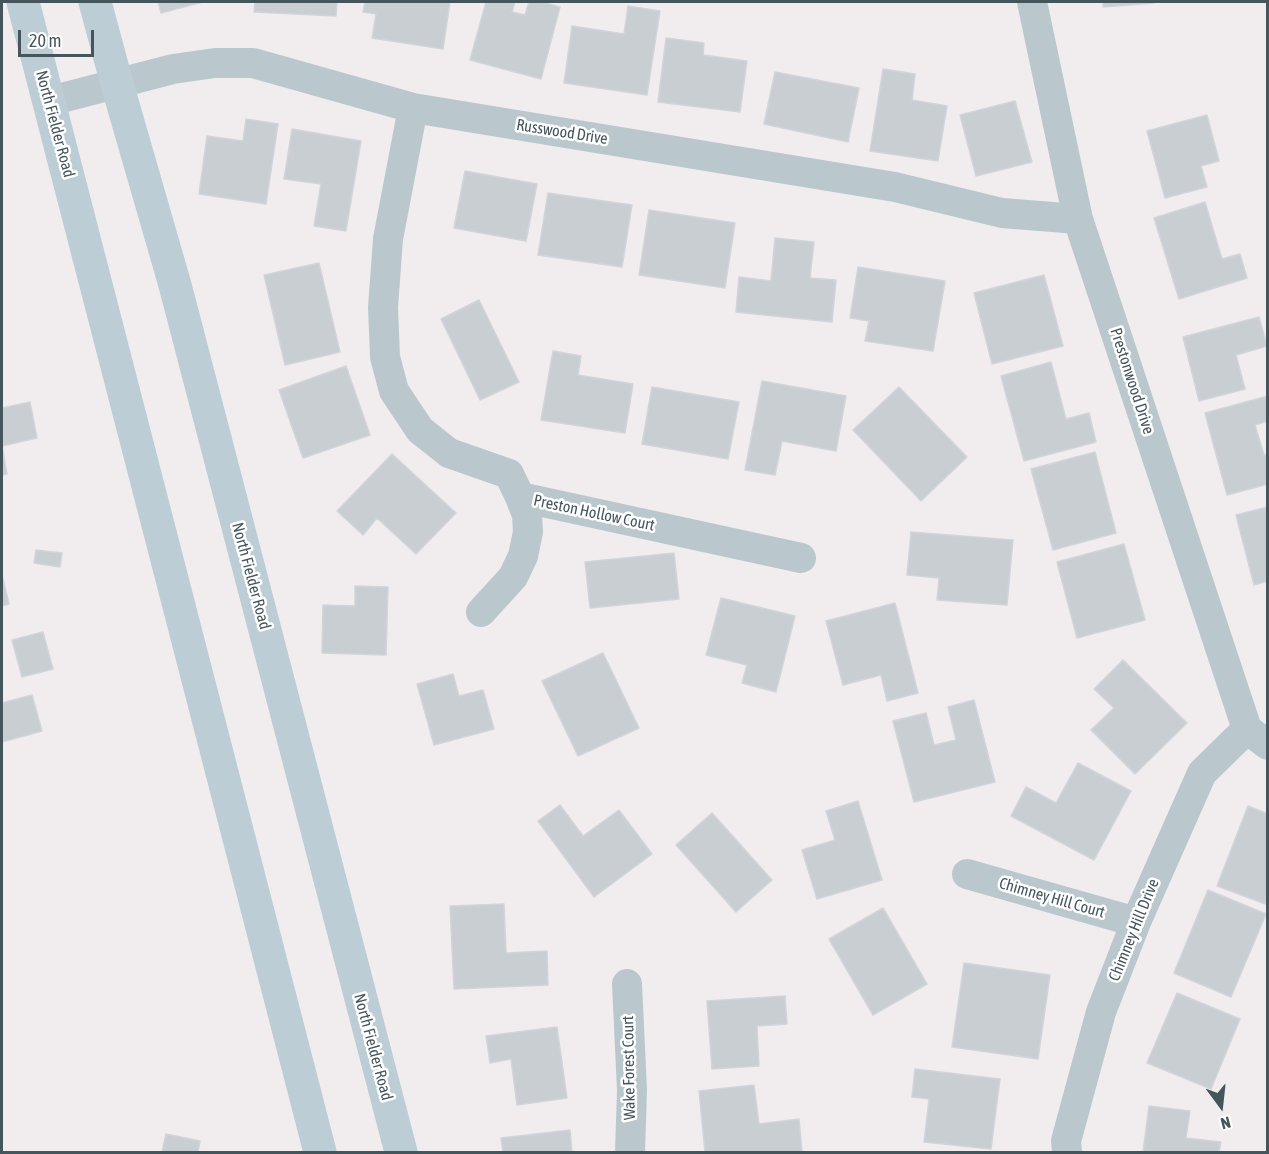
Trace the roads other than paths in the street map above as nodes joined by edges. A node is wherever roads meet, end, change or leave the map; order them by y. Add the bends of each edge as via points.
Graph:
1 (23, 2) edge
2 (95, 2) edge
3 (1032, 2) edge
4 (117, 84) junction
5 (50, 101) junction
6 (413, 108) junction
7 (1078, 219) junction
8 (520, 497) junction
9 (801, 558) dead end
10 (481, 612) dead end
11 (1257, 737) edge
12 (967, 874) dead end
13 (1137, 922) junction
14 (627, 984) dead end
15 (320, 1152) edge
16 (401, 1152) edge
17 (630, 1152) edge
18 (1067, 1152) edge

1 - 5 main road, North Fielder Road
2 - 4 main road, North Fielder Road
3 - 7 street, Prestonwood Drive
4 - 5 street, Russwood Drive
4 - 6 street, Russwood Drive via 215,63 253,63
4 - 16 main road, North Fielder Road via 178,296
5 - 15 main road, North Fielder Road
6 - 7 street, Russwood Drive via 896,187 1002,213
6 - 8 street, Preston Hollow Court via 388,238 383,308 385,357 394,391 420,430 449,453 509,474
7 - 11 street, Prestonwood Drive
8 - 9 street, Preston Hollow Court
8 - 10 street via 528,532 523,556 513,577
11 - 13 street, Chimney Hill Drive via 1202,773
12 - 13 street, Chimney Hill Court
13 - 18 street, Chimney Hill Drive via 1101,1012 1066,1141
14 - 17 street, Wake Forest Court via 632,1090

